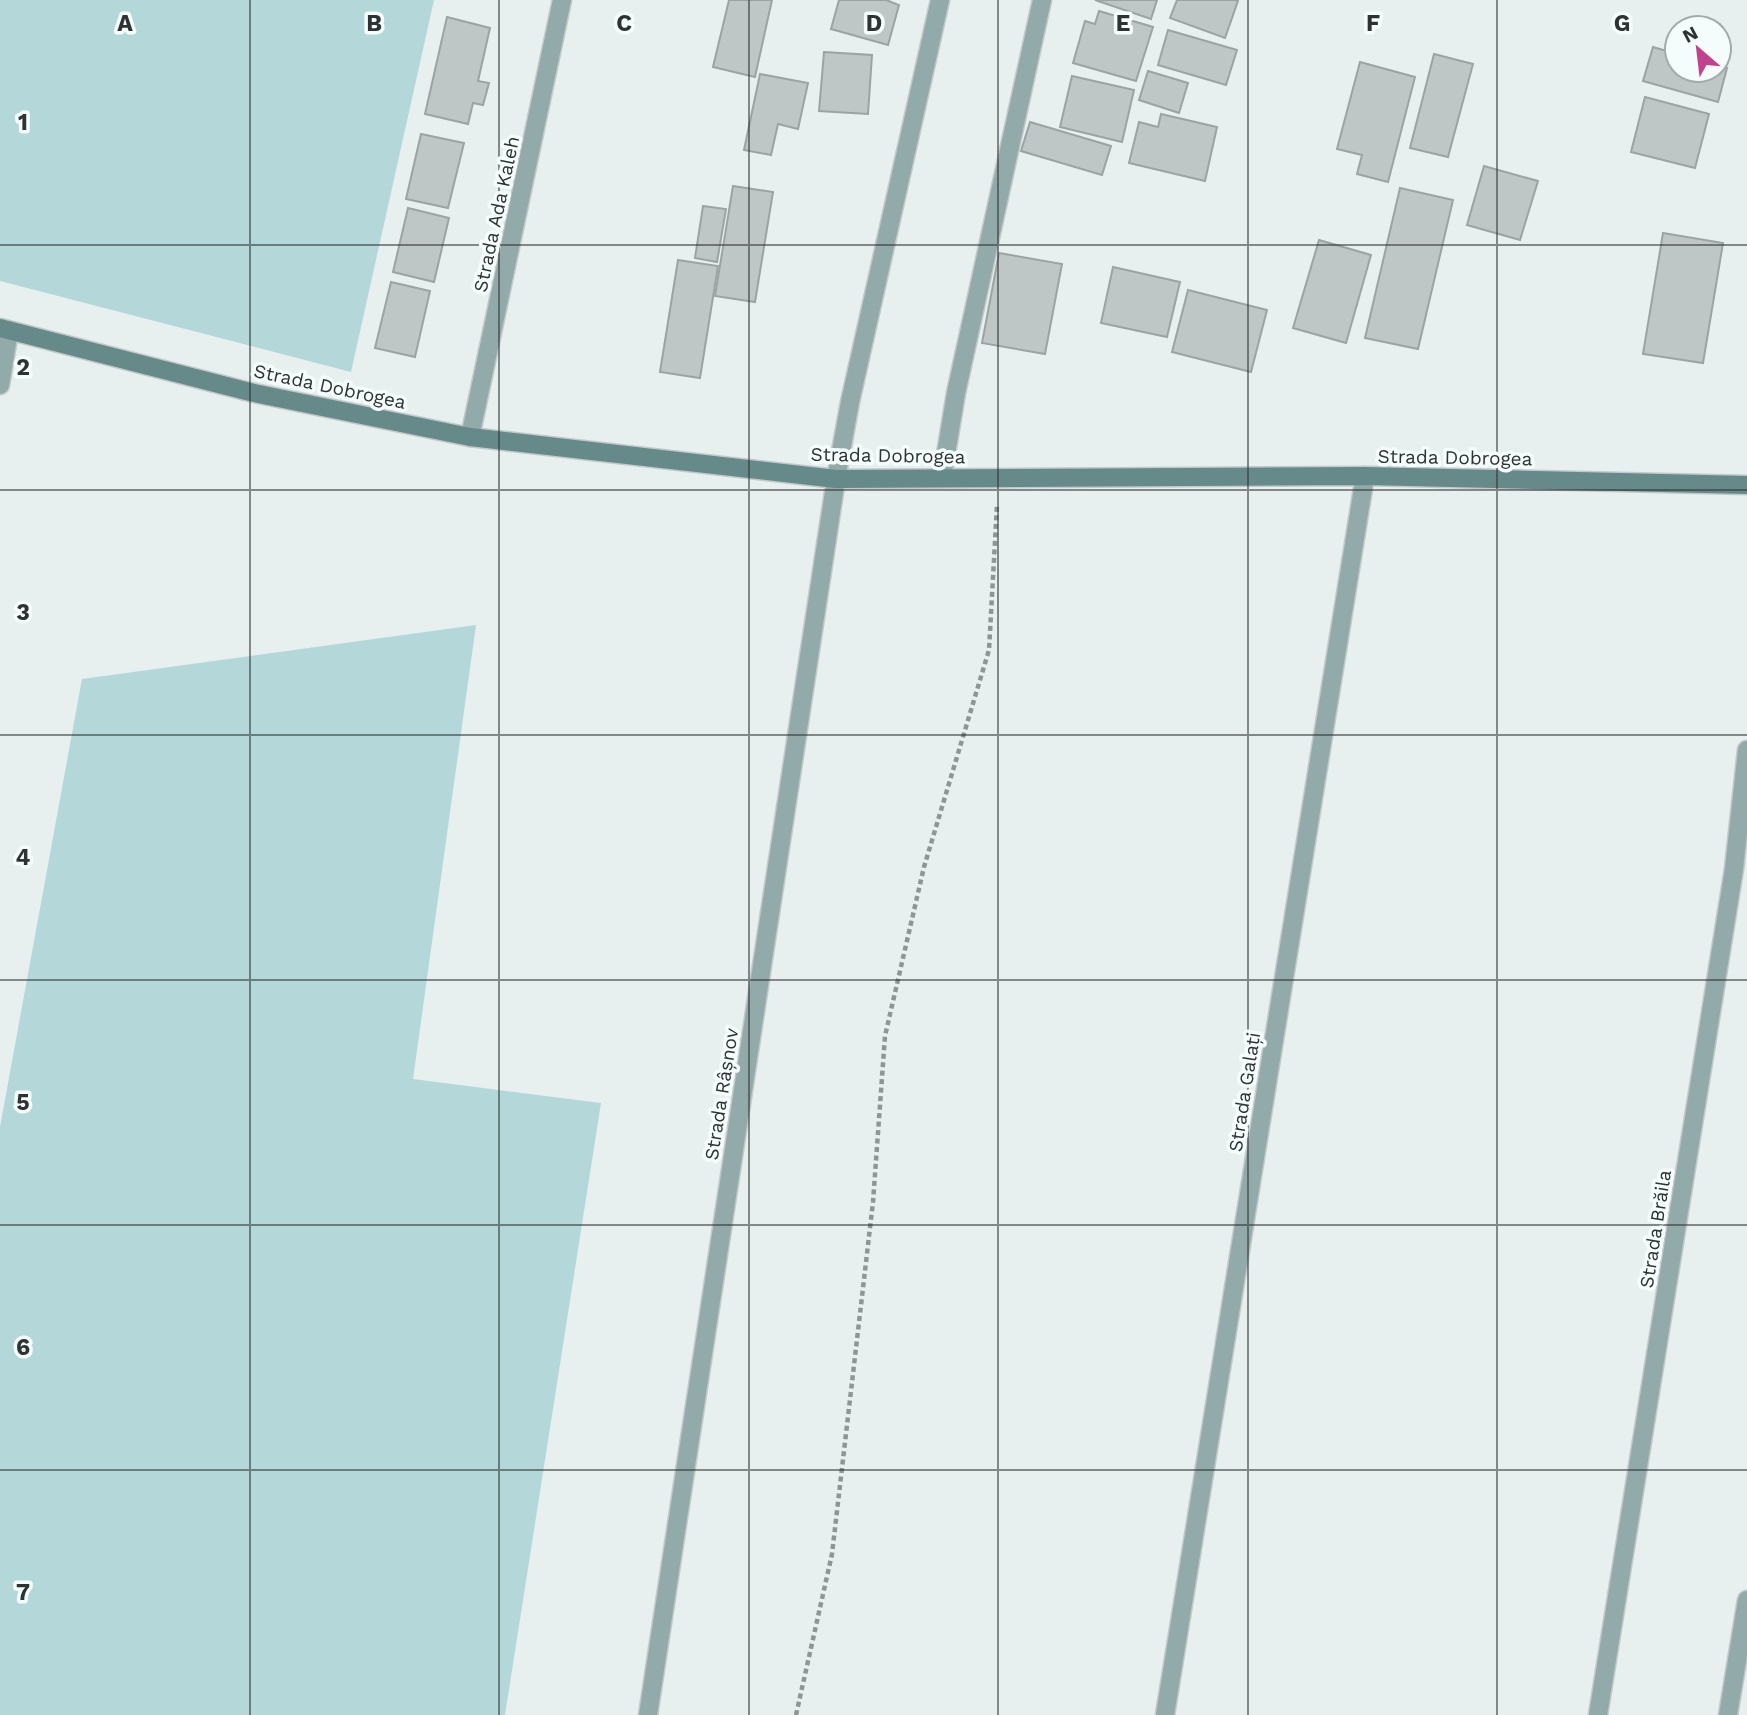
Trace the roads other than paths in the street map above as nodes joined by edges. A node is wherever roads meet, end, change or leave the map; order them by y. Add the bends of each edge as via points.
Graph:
1 (562, 0) edge
2 (940, 0) edge
3 (1042, 0) edge
4 (5, 330) edge
5 (0, 385) edge
6 (470, 436) junction
7 (1365, 476) junction
8 (942, 478) junction
9 (836, 479) junction
10 (1747, 485) edge
11 (1747, 750) edge
12 (1747, 1600) edge
13 (648, 1715) edge
14 (1165, 1715) edge
15 (1598, 1715) edge
16 (1728, 1715) edge

1 - 6 street, Strada Ada Kaleh
2 - 9 street, Strada Râșnov
3 - 8 street via 956,393
4 - 5 street
4 - 6 street, Strada Dobrogea via 254,393
6 - 9 street, Strada Dobrogea
7 - 8 street, Strada Dobrogea
7 - 10 street, Strada Dobrogea
7 - 14 street, Strada Galați
8 - 9 street, Strada Dobrogea
9 - 13 street, Strada Râșnov
11 - 15 street, Strada Brăila via 1734,869
12 - 16 street

